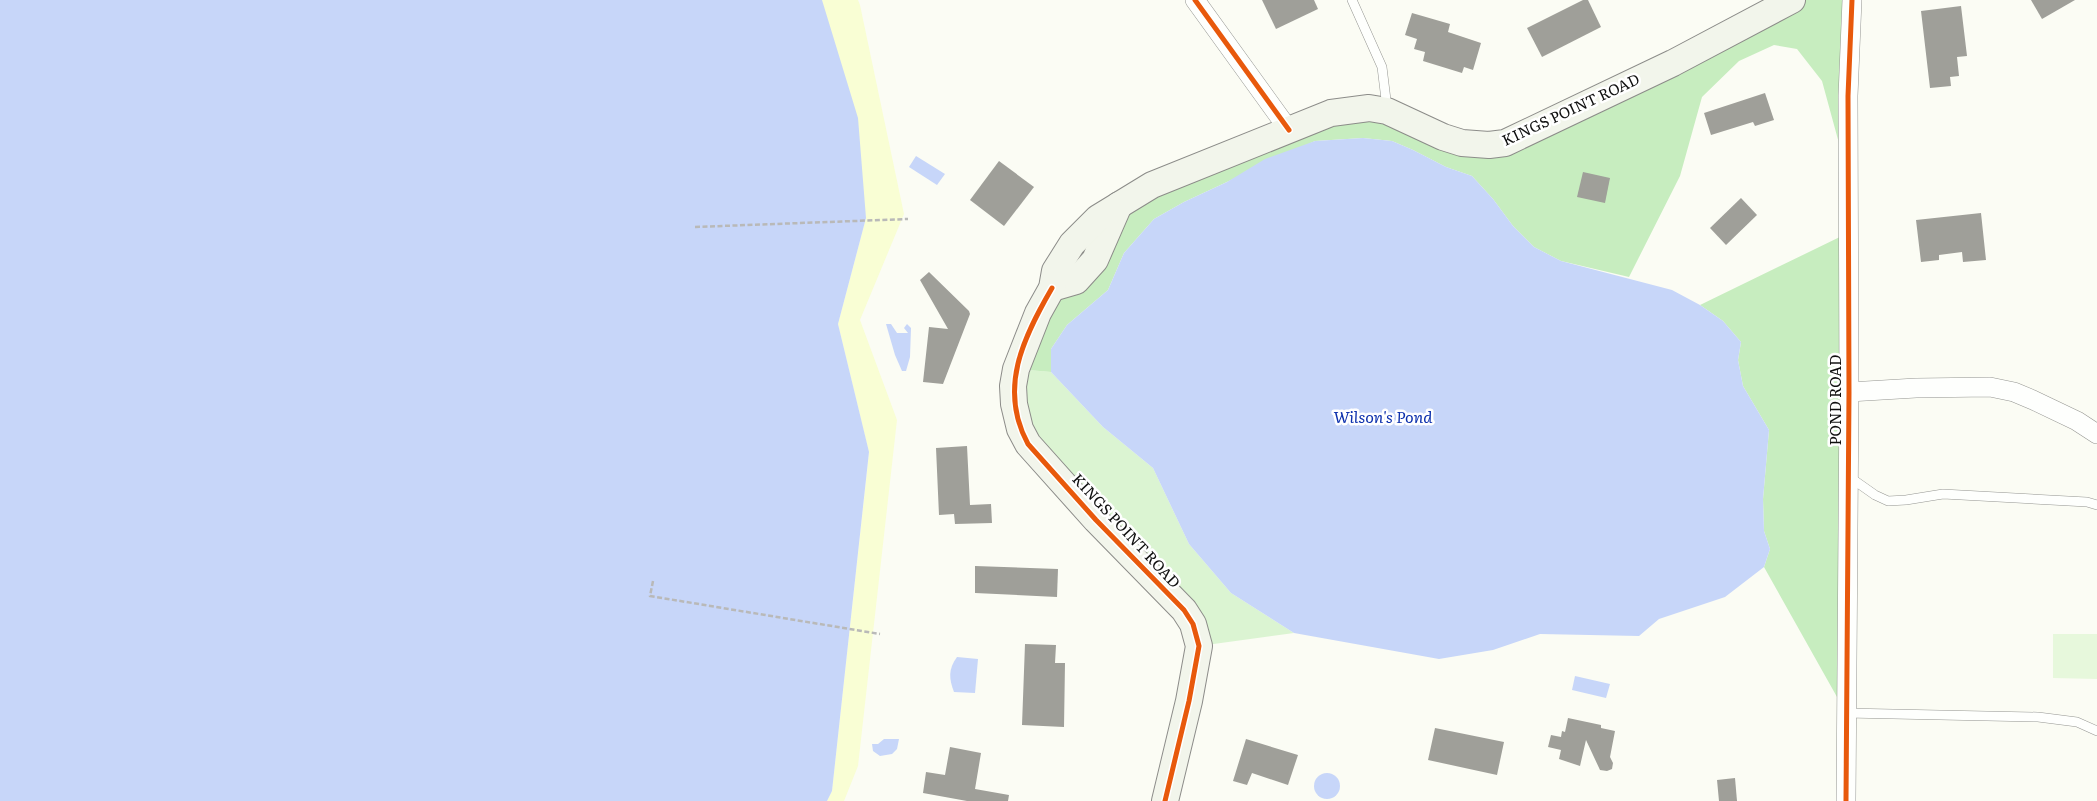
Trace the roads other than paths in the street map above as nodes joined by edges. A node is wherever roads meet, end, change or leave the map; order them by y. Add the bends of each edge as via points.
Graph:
1 (1195, 0) edge
2 (1352, 0) edge
3 (1792, 0) edge
4 (1852, 0) edge
5 (1388, 110) junction
6 (1289, 130) junction
7 (1849, 392) junction
8 (2097, 434) edge
9 (1848, 476) junction
10 (2097, 505) edge
11 (1846, 712) junction
12 (2097, 731) edge
13 (1165, 801) edge
14 (1846, 801) edge

1 - 6 street
2 - 5 lane via 1382,67
3 - 5 main road, KINGS POINT ROAD via 1673,64 1505,143 1462,144
4 - 7 street, POND ROAD via 1848,96
5 - 6 main road, KINGS POINT ROAD via 1369,108 1331,113
6 - 13 main road, KINGS POINT ROAD via 1152,185 1098,218 1072,244 1055,271 1052,288 1038,313 1016,369 1014,404 1020,429 1028,444 1194,624 1199,646
7 - 8 street via 1990,387 2014,392 2077,421
7 - 9 street, POND ROAD
9 - 10 lane via 1888,500 1943,494
9 - 11 street, POND ROAD
11 - 12 lane via 2038,717 2077,722
11 - 14 street, POND ROAD

